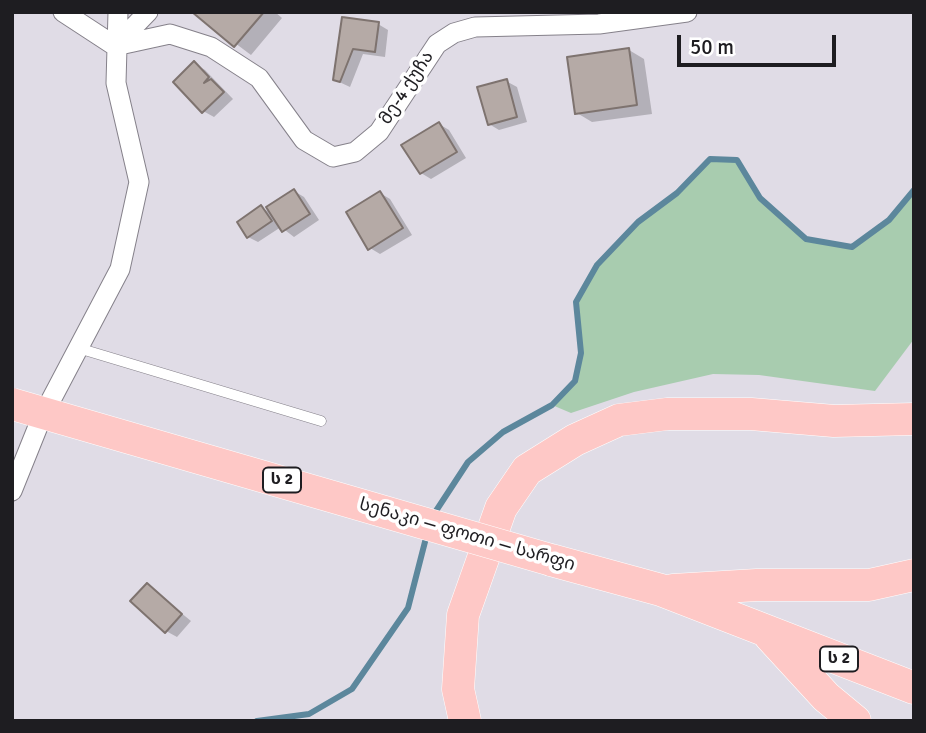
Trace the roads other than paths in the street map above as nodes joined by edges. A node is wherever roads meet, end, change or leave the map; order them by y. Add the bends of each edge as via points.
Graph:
1 (63, 12) edge
2 (118, 12) edge
3 (148, 12) edge
4 (687, 12) edge
5 (115, 47) junction
6 (78, 348) junction
7 (12, 404) edge
8 (914, 419) edge
9 (321, 421) dead end
10 (12, 491) edge
11 (914, 575) edge
12 (662, 590) junction
13 (764, 630) junction
14 (914, 688) edge
15 (465, 721) edge
16 (855, 721) edge

1 - 5 street
2 - 5 street
3 - 5 street
4 - 5 street, მე-4 ქუჩა via 599,24 475,27 454,33 437,44 379,132 355,152 333,157 304,140 259,78 211,47 170,34
5 - 6 street via 116,83 139,182 120,269
6 - 9 lane
6 - 10 street via 41,419
7 - 12 highway, სენაკი — ფოთი — სარფი / ს 2, bridge
8 - 15 highway via 834,421 751,414 667,414 619,420 527,470 501,508 463,615 458,689
11 - 12 highway via 869,585
12 - 13 highway, სენაკი — ფოთი — სარფი / ს 2
13 - 14 highway, სენაკი — ფოთი — სარფი / ს 2
13 - 16 highway via 826,697

